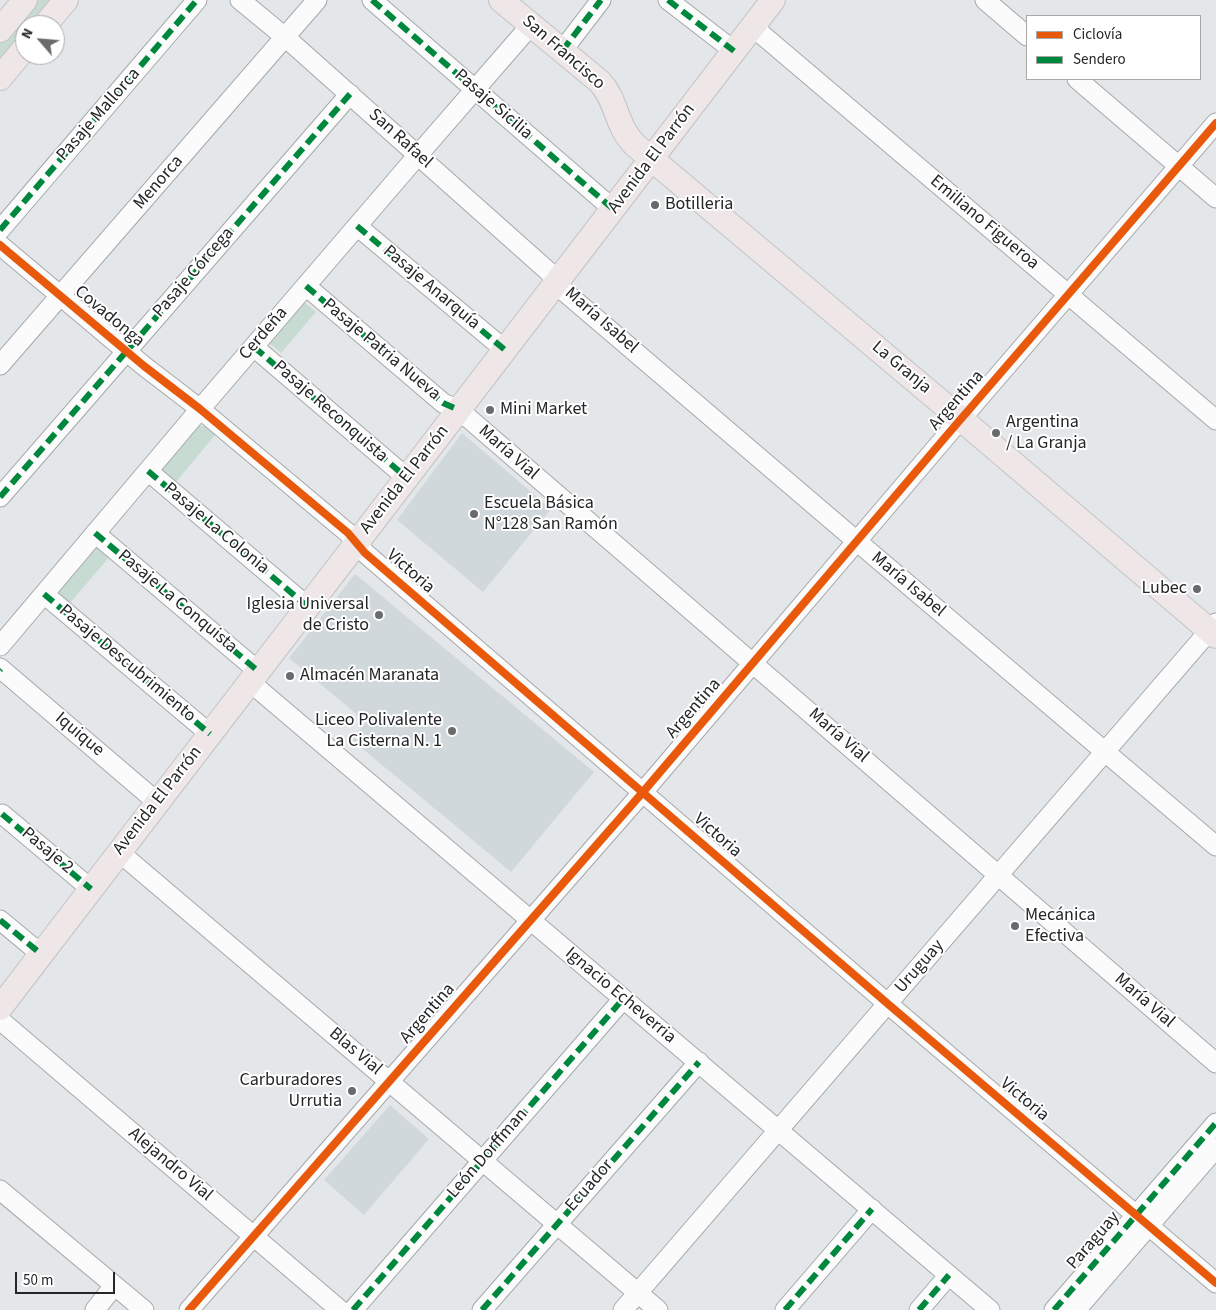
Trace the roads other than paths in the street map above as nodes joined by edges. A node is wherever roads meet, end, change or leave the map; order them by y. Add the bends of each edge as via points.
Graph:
1 (25, 0) edge
2 (66, 0) edge
3 (197, 0) edge
4 (240, 0) edge
5 (317, 0) edge
6 (372, 0) edge
7 (501, 0) edge
8 (601, 0) edge
9 (668, 0) edge
10 (773, 0) edge
11 (985, 0) edge
12 (53, 15) edge
13 (531, 25) junction
14 (753, 27) junction
15 (0, 30) edge
16 (1026, 35) edge
17 (285, 37) junction
18 (562, 51) junction
19 (734, 51) junction
20 (15, 60) edge
21 (0, 78) edge
22 (1078, 80) edge
23 (475, 89) junction
24 (350, 94) junction
25 (1216, 123) edge
26 (418, 155) junction
27 (652, 159) junction
28 (1179, 166) junction
29 (1216, 198) edge
30 (613, 209) junction
31 (357, 226) junction
32 (0, 230) edge
33 (0, 245) edge
34 (557, 282) junction
35 (306, 286) junction
36 (1068, 295) junction
37 (60, 296) junction
38 (254, 347) junction
39 (505, 350) junction
40 (126, 352) junction
41 (0, 365) edge
42 (200, 409) junction
43 (458, 410) junction
44 (961, 419) junction
45 (1216, 420) edge
46 (148, 471) junction
47 (407, 478) junction
48 (0, 497) edge
49 (95, 533) junction
50 (857, 541) junction
51 (356, 543) junction
52 (44, 594) junction
53 (308, 607) junction
54 (1214, 630) edge
55 (0, 646) edge
56 (753, 663) junction
57 (0, 669) edge
58 (254, 676) junction
59 (210, 734) junction
60 (1106, 751) junction
61 (643, 792) junction
62 (158, 802) junction
63 (2, 814) dead end
64 (1216, 846) edge
65 (119, 852) junction
66 (998, 876) junction
67 (91, 888) junction
68 (0, 920) edge
69 (531, 920) junction
70 (41, 954) junction
71 (623, 998) junction
72 (888, 1004) junction
73 (1, 1006) edge
74 (698, 1062) junction
75 (1216, 1063) edge
76 (390, 1082) junction
77 (1216, 1123) edge
78 (778, 1130) junction
79 (1216, 1148) edge
80 (482, 1160) junction
81 (0, 1190) edge
82 (872, 1209) junction
83 (1142, 1220) junction
84 (557, 1224) junction
85 (254, 1237) junction
86 (949, 1275) junction
87 (1216, 1283) edge
88 (114, 1286) junction
89 (638, 1292) junction
90 (95, 1310) edge
91 (144, 1310) edge
92 (190, 1310) edge
93 (340, 1310) edge
94 (352, 1310) edge
95 (482, 1310) edge
96 (623, 1310) edge
97 (658, 1310) edge
98 (785, 1310) edge
99 (919, 1310) edge
100 (990, 1310) edge
101 (1054, 1310) edge
102 (1076, 1310) edge

1 - 15 main road
2 - 12 main road
3 - 32 street, Pasaje Mallorca
4 - 17 street, San Rafael
5 - 17 street, Menorca
6 - 23 street, Pasaje Sicilia
7 - 13 main road, San Francisco
8 - 18 street
9 - 19 street
10 - 14 main road, Avenida El Parrón
11 - 16 street
13 - 18 main road, San Francisco
13 - 23 street, Cerdeña
14 - 19 main road, Avenida El Parrón
14 - 36 street, Emiliano Figueroa
17 - 24 street, San Rafael
17 - 37 street, Menorca
18 - 27 main road, San Francisco via 605,88 626,135
19 - 27 main road, Avenida El Parrón
20 - 21 main road
22 - 28 street
23 - 26 street, Cerdeña
23 - 30 street, Pasaje Sicilia
24 - 26 street, San Rafael
24 - 40 street, Pasaje Córcega
25 - 28 street, Argentina
26 - 31 street, Cerdeña
26 - 34 street, San Rafael
27 - 30 main road, Avenida El Parrón
27 - 44 main road, La Granja
28 - 29 street
28 - 36 street, Argentina
30 - 34 main road, Avenida El Parrón
31 - 35 street, Cerdeña
31 - 39 street, Pasaje Anarquía
33 - 37 street, Covadonga
34 - 39 main road, Avenida El Parrón
34 - 50 street, María Isabel
35 - 38 street, Cerdeña
35 - 43 street, Pasaje Patria Nueva via 443,403
36 - 44 street, Argentina
36 - 45 street, Emiliano Figueroa
37 - 40 street, Covadonga
37 - 41 street, Menorca
38 - 42 street, Cerdeña
38 - 47 street, Pasaje Reconquista
39 - 43 main road, Avenida El Parrón
40 - 42 street, Covadonga
40 - 48 street, Pasaje Córcega
42 - 46 street, Cerdeña
42 - 51 street, Victoria
43 - 47 main road, Avenida El Parrón
43 - 56 street, María Vial
44 - 50 street, Argentina
44 - 54 main road, La Granja
46 - 49 street, Cerdeña
46 - 53 street, Pasaje La Colonia
47 - 51 main road, Avenida El Parrón
49 - 52 street, Cerdeña
49 - 58 street, Pasaje La Conquista
50 - 56 street, Argentina
50 - 60 street, María Isabel
51 - 53 main road, Avenida El Parrón
51 - 61 street, Victoria
52 - 55 street, Cerdeña
52 - 59 street, Pasaje Descubrimiento
53 - 58 main road, Avenida El Parrón
54 - 60 street, Uruguay
56 - 61 street, Argentina
56 - 66 street, María Vial
57 - 62 street, Iquique
58 - 59 main road, Avenida El Parrón
58 - 69 street, Ignacio Echeverria
59 - 62 main road, Avenida El Parrón
60 - 64 street, María Isabel
60 - 66 street, Uruguay
61 - 69 street, Argentina
61 - 72 street, Victoria
62 - 65 main road, Avenida El Parrón
63 - 67 street, Pasaje 2
65 - 67 main road, Avenida El Parrón
65 - 76 street, Blas Vial
66 - 72 street, Uruguay
66 - 75 street, María Vial
67 - 70 main road, Avenida El Parrón
68 - 70 street
69 - 71 street, Ignacio Echeverria
69 - 76 street, Argentina
70 - 73 main road, Avenida El Parrón
71 - 74 street, Ignacio Echeverria
71 - 80 street, León Dorffman
72 - 78 street, Uruguay
72 - 83 street, Victoria
73 - 85 street, Alejandro Vial
74 - 78 street, Ignacio Echeverria
74 - 84 street, Ecuador
76 - 80 street, Blas Vial
76 - 85 street, Argentina
77 - 83 street, Paraguay
78 - 82 street, Ignacio Echeverria
78 - 89 street, Uruguay
79 - 83 street, Paraguay
80 - 84 street, Blas Vial
80 - 94 street, León Dorffman
81 - 88 street
82 - 86 street, Ignacio Echeverria
82 - 98 street
83 - 87 street, Victoria
83 - 101 street, Paraguay
83 - 102 street, Paraguay
84 - 89 street, Blas Vial
84 - 95 street, Ecuador
85 - 92 street, Argentina
85 - 93 street, Alejandro Vial
86 - 99 street
86 - 100 street, Ignacio Echeverria
88 - 90 street
88 - 91 street
89 - 96 street, Uruguay
89 - 97 street, Blas Vial

